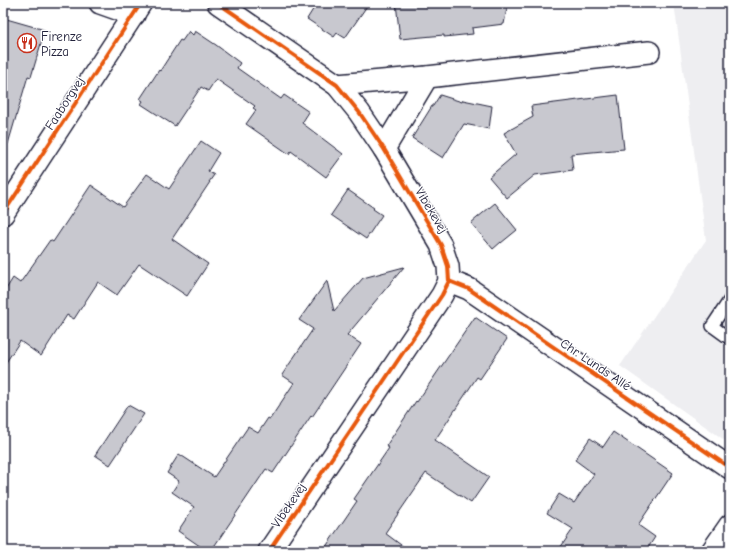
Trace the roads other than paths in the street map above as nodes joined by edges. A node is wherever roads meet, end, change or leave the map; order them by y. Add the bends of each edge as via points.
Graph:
1 (100, 3) edge
2 (218, 3) edge
3 (138, 9) edge
4 (649, 52) dead end
5 (427, 77) junction
6 (337, 85) junction
7 (384, 148) junction
8 (3, 214) edge
9 (449, 281) junction
10 (730, 299) edge
11 (730, 339) edge
12 (730, 468) edge
13 (730, 525) edge
14 (269, 551) edge
15 (712, 551) edge

1 - 3 street
2 - 6 street, Vibekevej
3 - 8 street, Faaborgvej
4 - 5 street
5 - 6 street
5 - 7 street
6 - 7 street, Vibekevej
7 - 9 street, Vibekevej via 442,245
9 - 12 street, Chr. Lunds Allé via 469,289
9 - 14 street, Vibekevej
10 - 11 lane via 712,326
13 - 15 street

